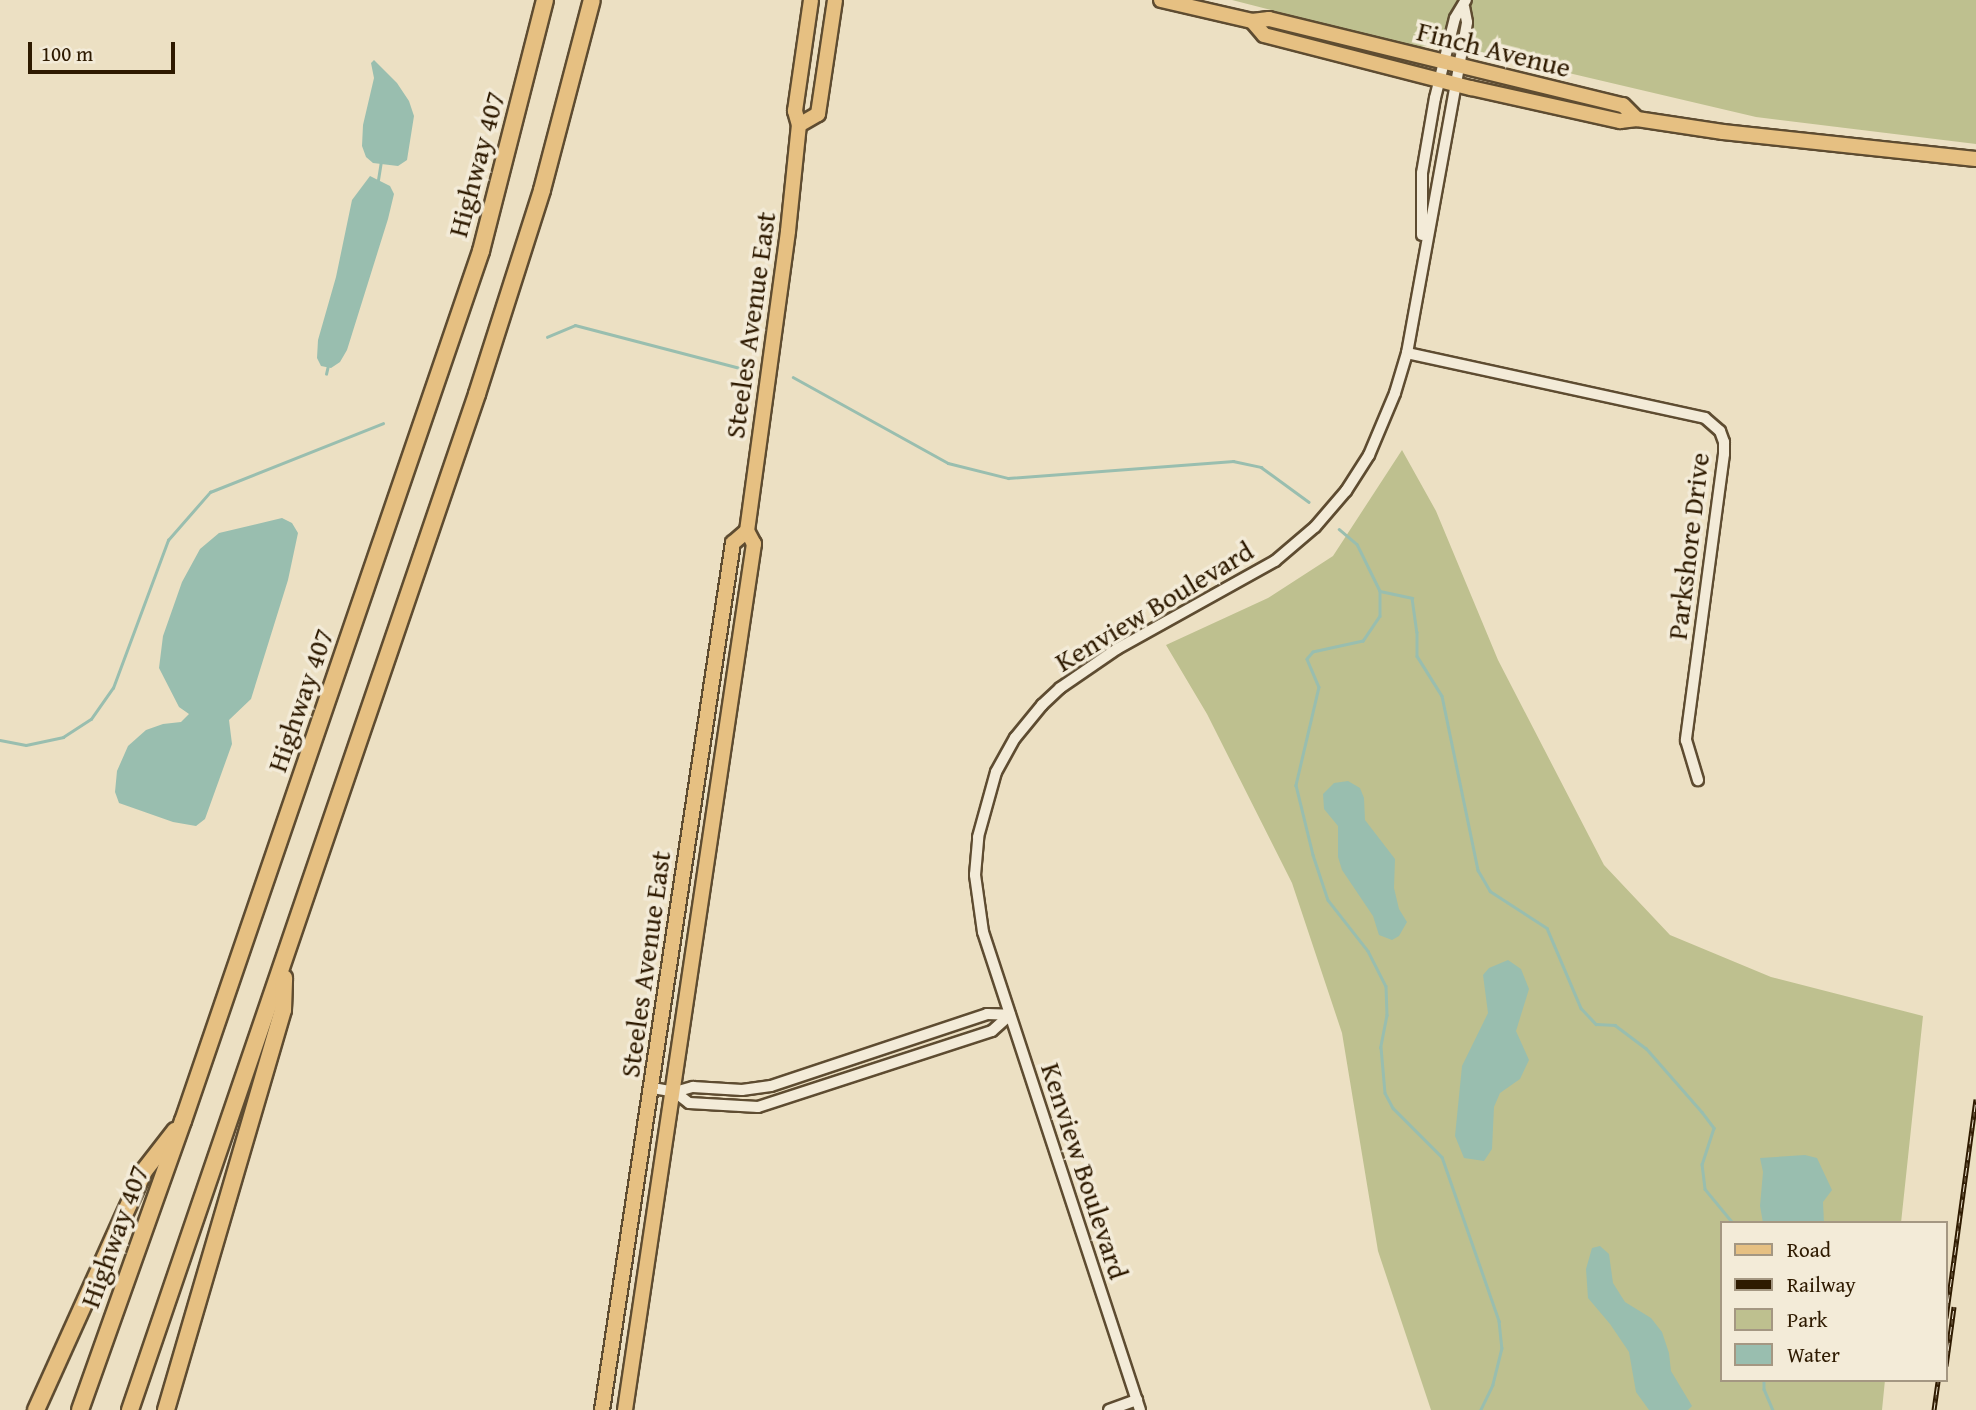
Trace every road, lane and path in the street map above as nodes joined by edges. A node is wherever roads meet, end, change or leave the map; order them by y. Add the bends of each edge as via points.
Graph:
1 (545, 0) edge
2 (592, 0) edge
3 (811, 0) edge
4 (1161, 0) edge
5 (837, 4) edge
6 (1465, 4) edge
7 (1252, 21) junction
8 (1451, 64) junction
9 (1439, 80) junction
10 (1455, 84) junction
11 (1637, 119) junction
12 (799, 125) junction
13 (1976, 159) edge
14 (1422, 258) junction
15 (1407, 353) junction
16 (747, 531) junction
17 (1698, 780) dead end
18 (285, 961) junction
19 (1010, 1015) junction
20 (810, 1073) junction
21 (653, 1088) junction
22 (816, 1091) junction
23 (675, 1092) junction
24 (183, 1121) junction
25 (1139, 1405) edge
26 (36, 1410) edge
27 (79, 1410) edge
28 (130, 1410) edge
29 (166, 1410) edge
30 (602, 1410) edge
31 (625, 1410) edge
32 (1109, 1410) edge

1 - 24 highway, Highway 407 via 481,251
2 - 18 highway via 542,190 477,394
3 - 12 main road, Steeles Avenue East via 795,111
4 - 7 main road, Finch Avenue
5 - 12 main road via 818,114
6 - 8 street via 1467,22
7 - 8 main road, Finch Avenue via 1269,19
7 - 9 main road, Finch Avenue via 1264,35
8 - 9 street, Kenview Boulevard
8 - 10 street, Kenview Boulevard
8 - 11 main road, Finch Avenue via 1623,104
9 - 10 main road, Finch Avenue
9 - 14 street, Kenview Boulevard via 1422,173
10 - 11 main road, Finch Avenue via 1620,121
10 - 14 street, Kenview Boulevard
11 - 13 main road, Finch Avenue
12 - 16 main road, Steeles Avenue East
14 - 15 street, Kenview Boulevard
15 - 17 street, Parkshore Drive via 1705,418 1720,431 1724,449 1686,740
15 - 19 street, Kenview Boulevard via 1369,455 1315,527 1275,561 1085,670 1036,711 1015,738 987,800 975,875 983,932
16 - 21 main road, Steeles Avenue East via 733,543
16 - 23 main road, Steeles Avenue East via 754,544
18 - 28 highway
18 - 29 highway via 283,1010
19 - 20 street via 986,1014
19 - 22 street via 992,1031
19 - 25 street, Kenview Boulevard
20 - 22 street
20 - 23 street via 771,1086 742,1090 693,1087
21 - 23 street
21 - 30 main road, Steeles Avenue East
22 - 23 street via 758,1107 734,1108 689,1103
23 - 31 main road, Steeles Avenue East
24 - 26 highway via 144,1171
24 - 27 highway, Highway 407
25 - 32 street

